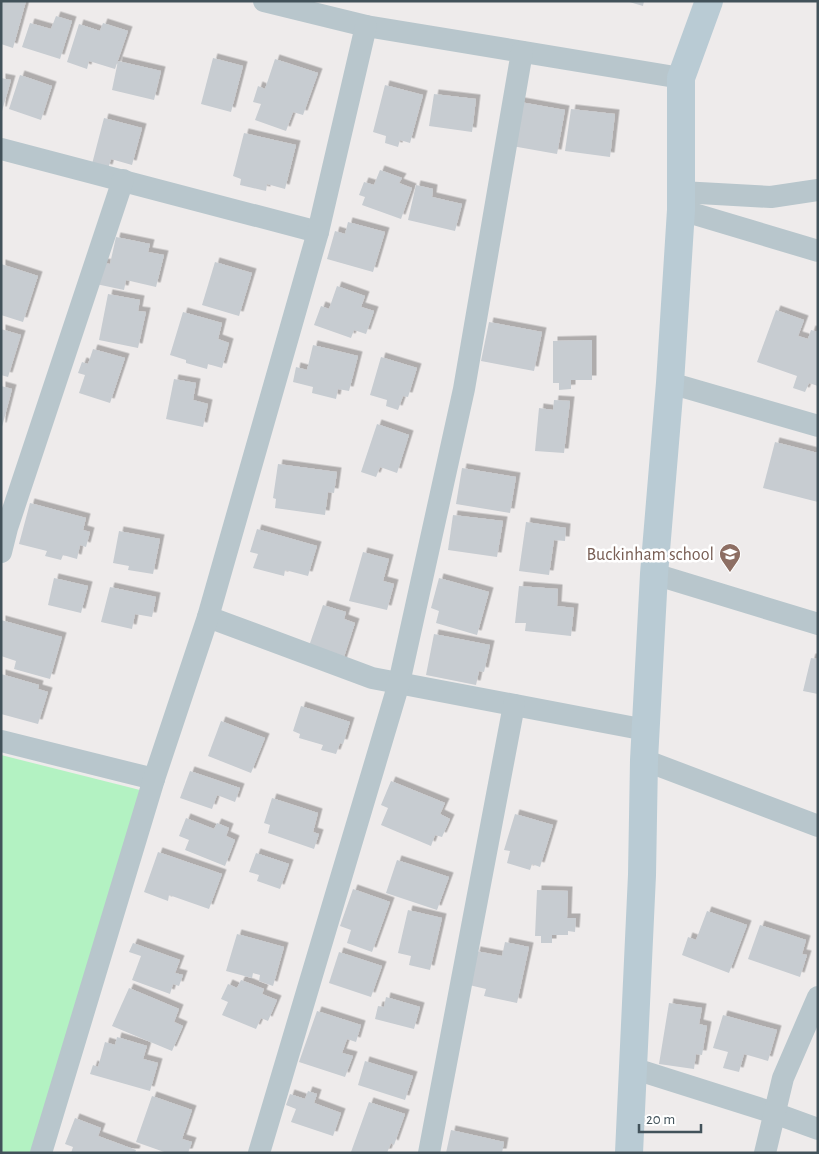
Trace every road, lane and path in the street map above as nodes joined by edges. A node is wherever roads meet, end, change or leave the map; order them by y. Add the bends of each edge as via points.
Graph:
1 (264, 1) edge
2 (709, 1) edge
3 (366, 26) junction
4 (522, 52) junction
5 (681, 78) junction
6 (1, 149) edge
7 (123, 180) junction
8 (818, 190) edge
9 (681, 201) junction
10 (318, 232) junction
11 (818, 251) edge
12 (670, 383) junction
13 (818, 426) edge
14 (4, 527) edge
15 (1, 552) edge
16 (654, 574) junction
17 (208, 617) junction
18 (818, 624) edge
19 (399, 683) junction
20 (514, 705) junction
21 (646, 730) junction
22 (1, 741) edge
23 (644, 760) junction
24 (154, 779) junction
25 (818, 826) edge
26 (818, 997) edge
27 (632, 1068) junction
28 (774, 1113) junction
29 (818, 1129) edge
30 (41, 1153) edge
31 (259, 1153) edge
32 (428, 1153) edge
33 (629, 1153) edge
34 (765, 1153) edge

1 - 3 street
2 - 5 street
3 - 4 street
3 - 10 street
4 - 5 street
4 - 19 street via 464,389
5 - 9 street
6 - 7 street
7 - 10 street
7 - 14 street
8 - 9 street
9 - 11 street
9 - 12 street
10 - 17 street
12 - 13 street
12 - 16 street
14 - 15 street
16 - 18 street
16 - 21 street
17 - 19 street via 372,678
17 - 24 street
19 - 20 street
19 - 31 street
20 - 21 street
20 - 32 street
21 - 23 street
22 - 24 street
23 - 25 street
23 - 27 street via 642,876
24 - 30 street
26 - 28 street via 783,1078
27 - 28 street
27 - 33 street
28 - 29 street
28 - 34 street

